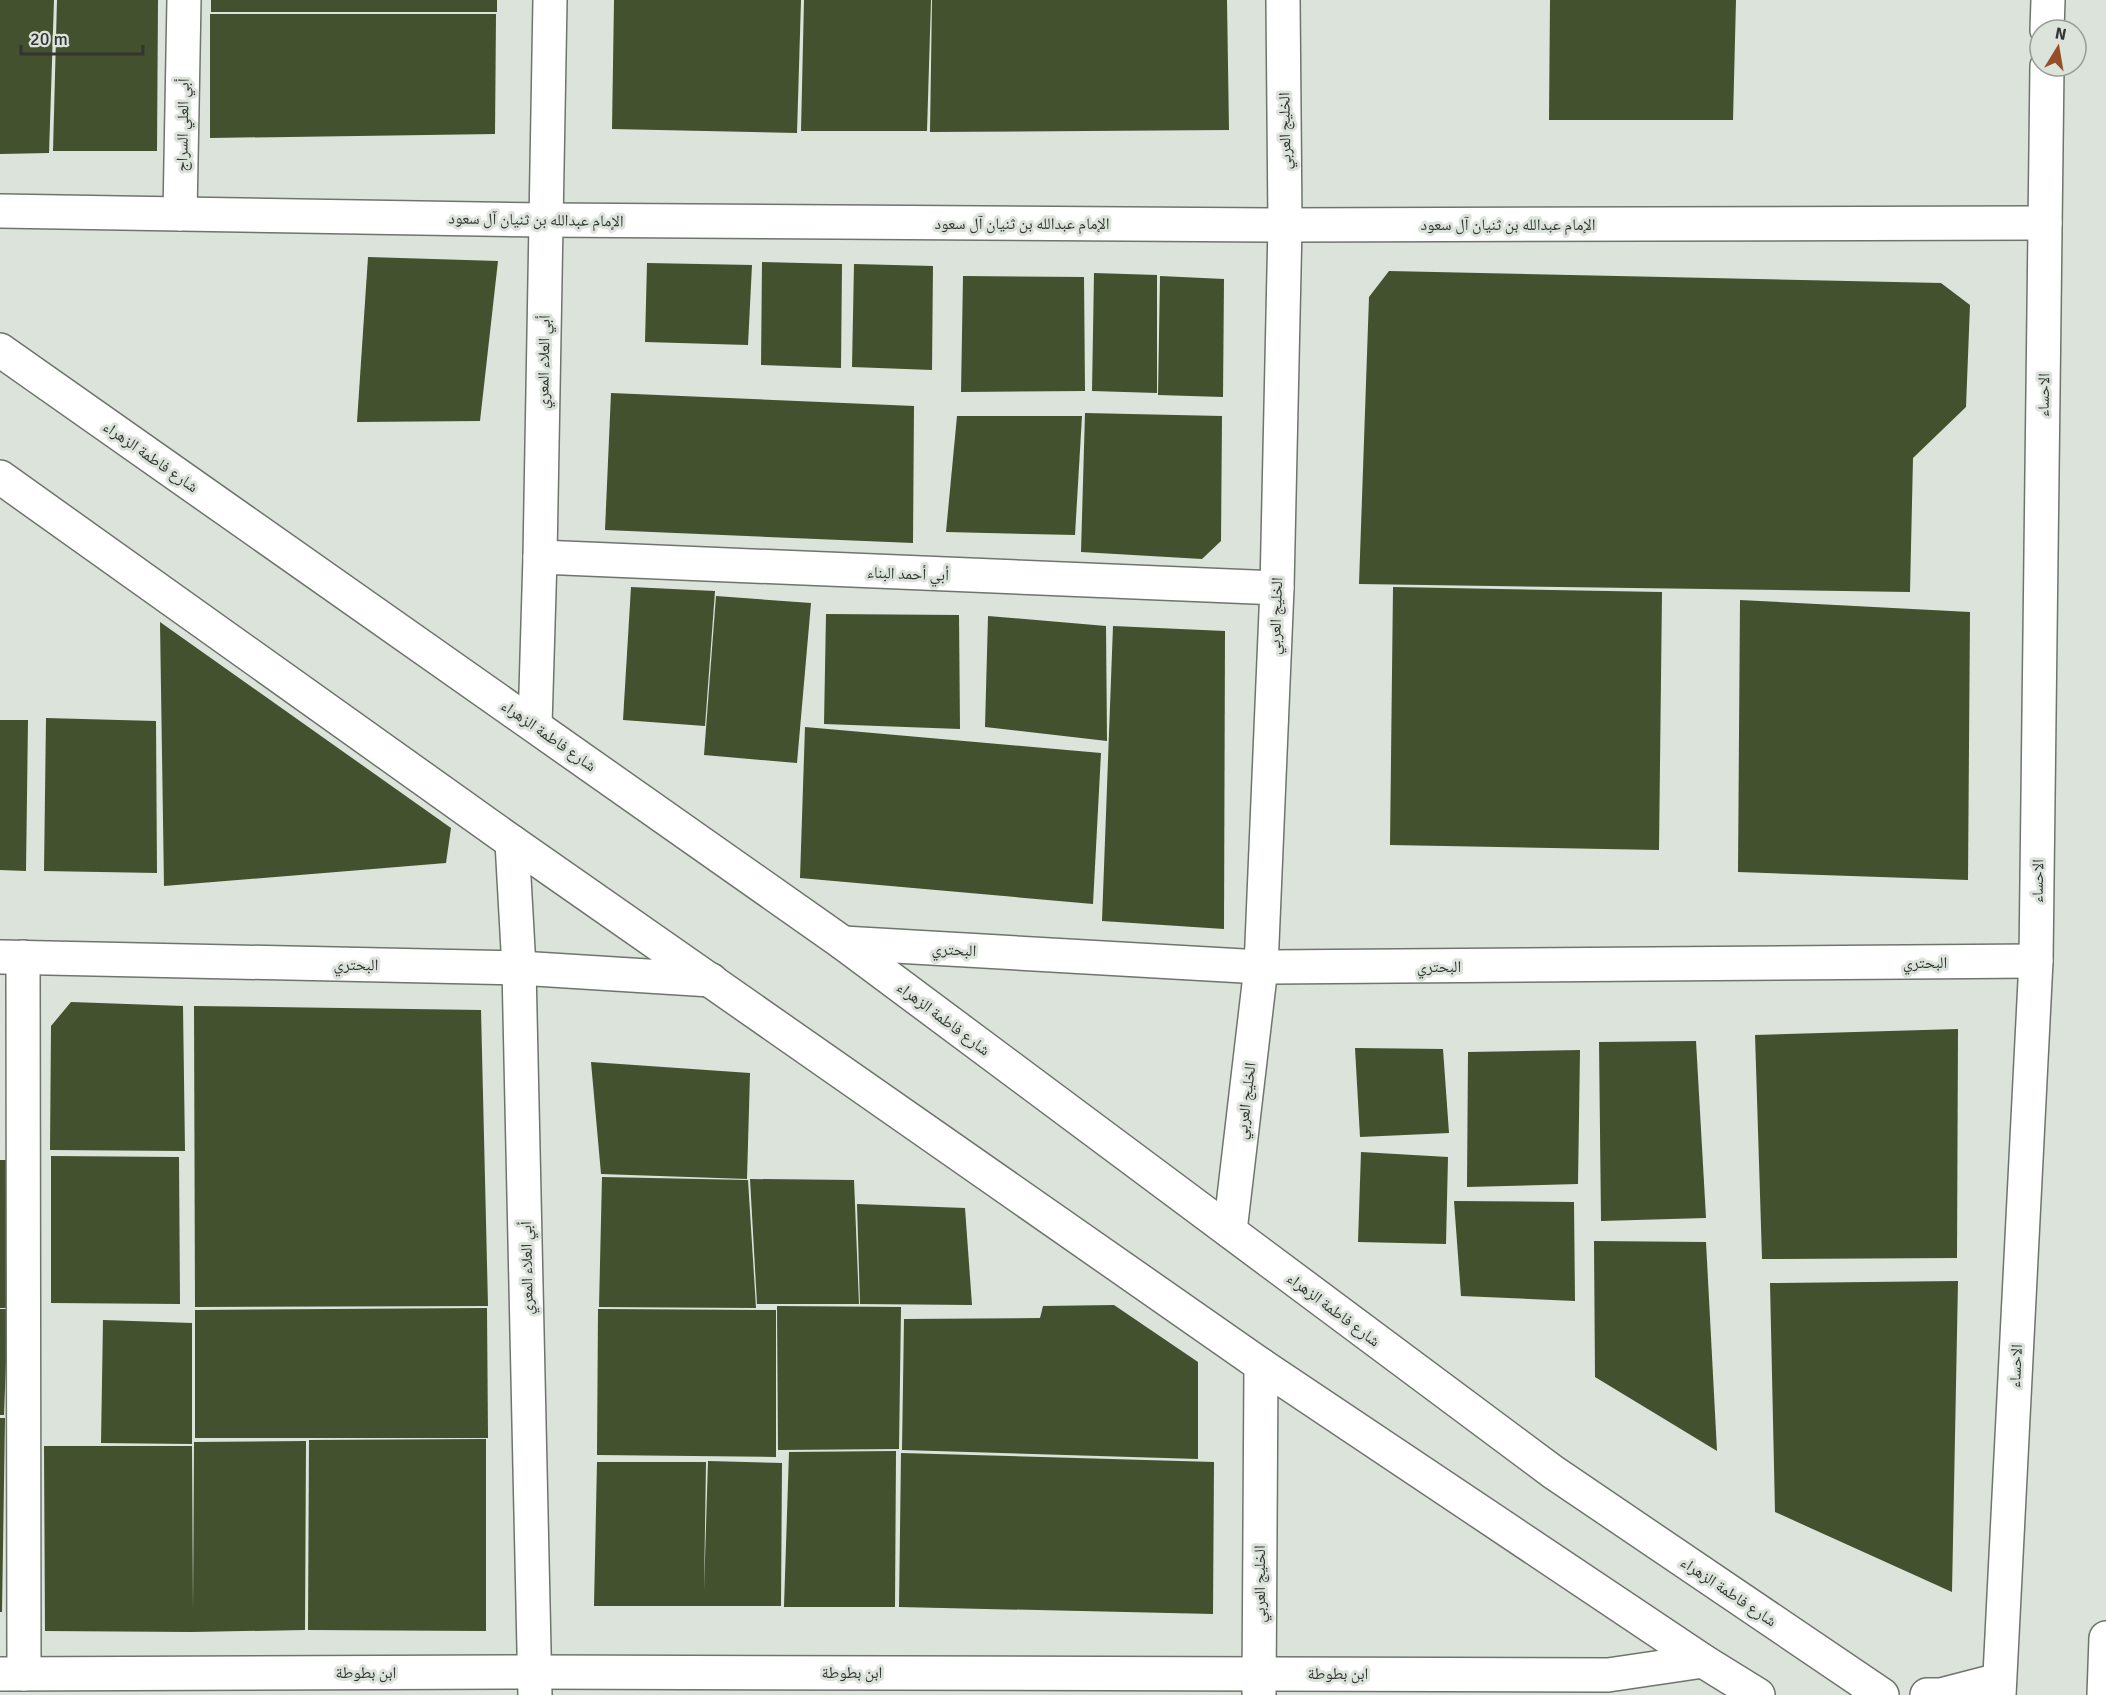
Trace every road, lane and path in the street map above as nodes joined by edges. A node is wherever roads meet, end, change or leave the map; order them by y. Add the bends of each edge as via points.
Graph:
1 (184, 0) edge
2 (550, 0) edge
3 (1283, 0) edge
4 (2048, 0) edge
5 (2047, 18) edge
6 (2047, 78) edge
7 (0, 211) edge
8 (180, 214) junction
9 (545, 220) junction
10 (2045, 223) junction
11 (1285, 225) junction
12 (0, 350) edge
13 (0, 477) edge
14 (540, 557) junction
15 (1276, 588) junction
16 (535, 724) junction
17 (512, 842) junction
18 (843, 943) junction
19 (11, 957) edge
20 (2036, 961) junction
21 (1261, 967) junction
22 (519, 968) junction
23 (711, 980) junction
24 (1230, 1231) junction
25 (1261, 1365) junction
26 (2106, 1638) edge
27 (1703, 1661) junction
28 (12, 1674) edge
29 (535, 1683) edge
30 (1259, 1684) edge
31 (1999, 1688) edge
32 (1758, 1695) edge
33 (1882, 1695) edge
34 (1927, 1695) edge
35 (2104, 1695) edge

1 - 8 street, أبي العلي السراج
2 - 9 street, أبي العلاء المعري
3 - 11 street, الخليج العربي
4 - 5 street
6 - 10 street, الاحساء
7 - 8 street, الإمام عبدالله بن ثنيان آل سعود
8 - 9 street, الإمام عبدالله بن ثنيان آل سعود
9 - 11 street, الإمام عبدالله بن ثنيان آل سعود
9 - 14 street, أبي العلاء المعري
10 - 11 street, الإمام عبدالله بن ثنيان آل سعود
10 - 20 street, الاحساء
11 - 15 street, الخليج العربي
12 - 16 street, شارع فاطمة الزهراء
13 - 17 street
14 - 15 street, أبي أحمد البناء
14 - 16 street, أبي العلاء المعري
15 - 21 street, الخليج العربي
16 - 18 street, شارع فاطمة الزهراء
17 - 22 street, أبي العلاء المعري
17 - 23 street
18 - 21 street, البحتري
18 - 24 street, شارع فاطمة الزهراء
19 - 22 street, البحتري
19 - 28 street
20 - 21 street, البحتري
20 - 31 street, الاحساء
21 - 24 street, الخليج العربي
22 - 23 street, البحتري
22 - 29 street, أبي العلاء المعري
23 - 25 street
24 - 33 street, شارع فاطمة الزهراء via 1553,1472
25 - 27 street
25 - 30 street, الخليج العربي
26 - 35 street
27 - 30 street, ابن بطوطة via 1608,1675
27 - 32 street
28 - 29 street, ابن بطوطة
29 - 30 street, ابن بطوطة
31 - 34 street

